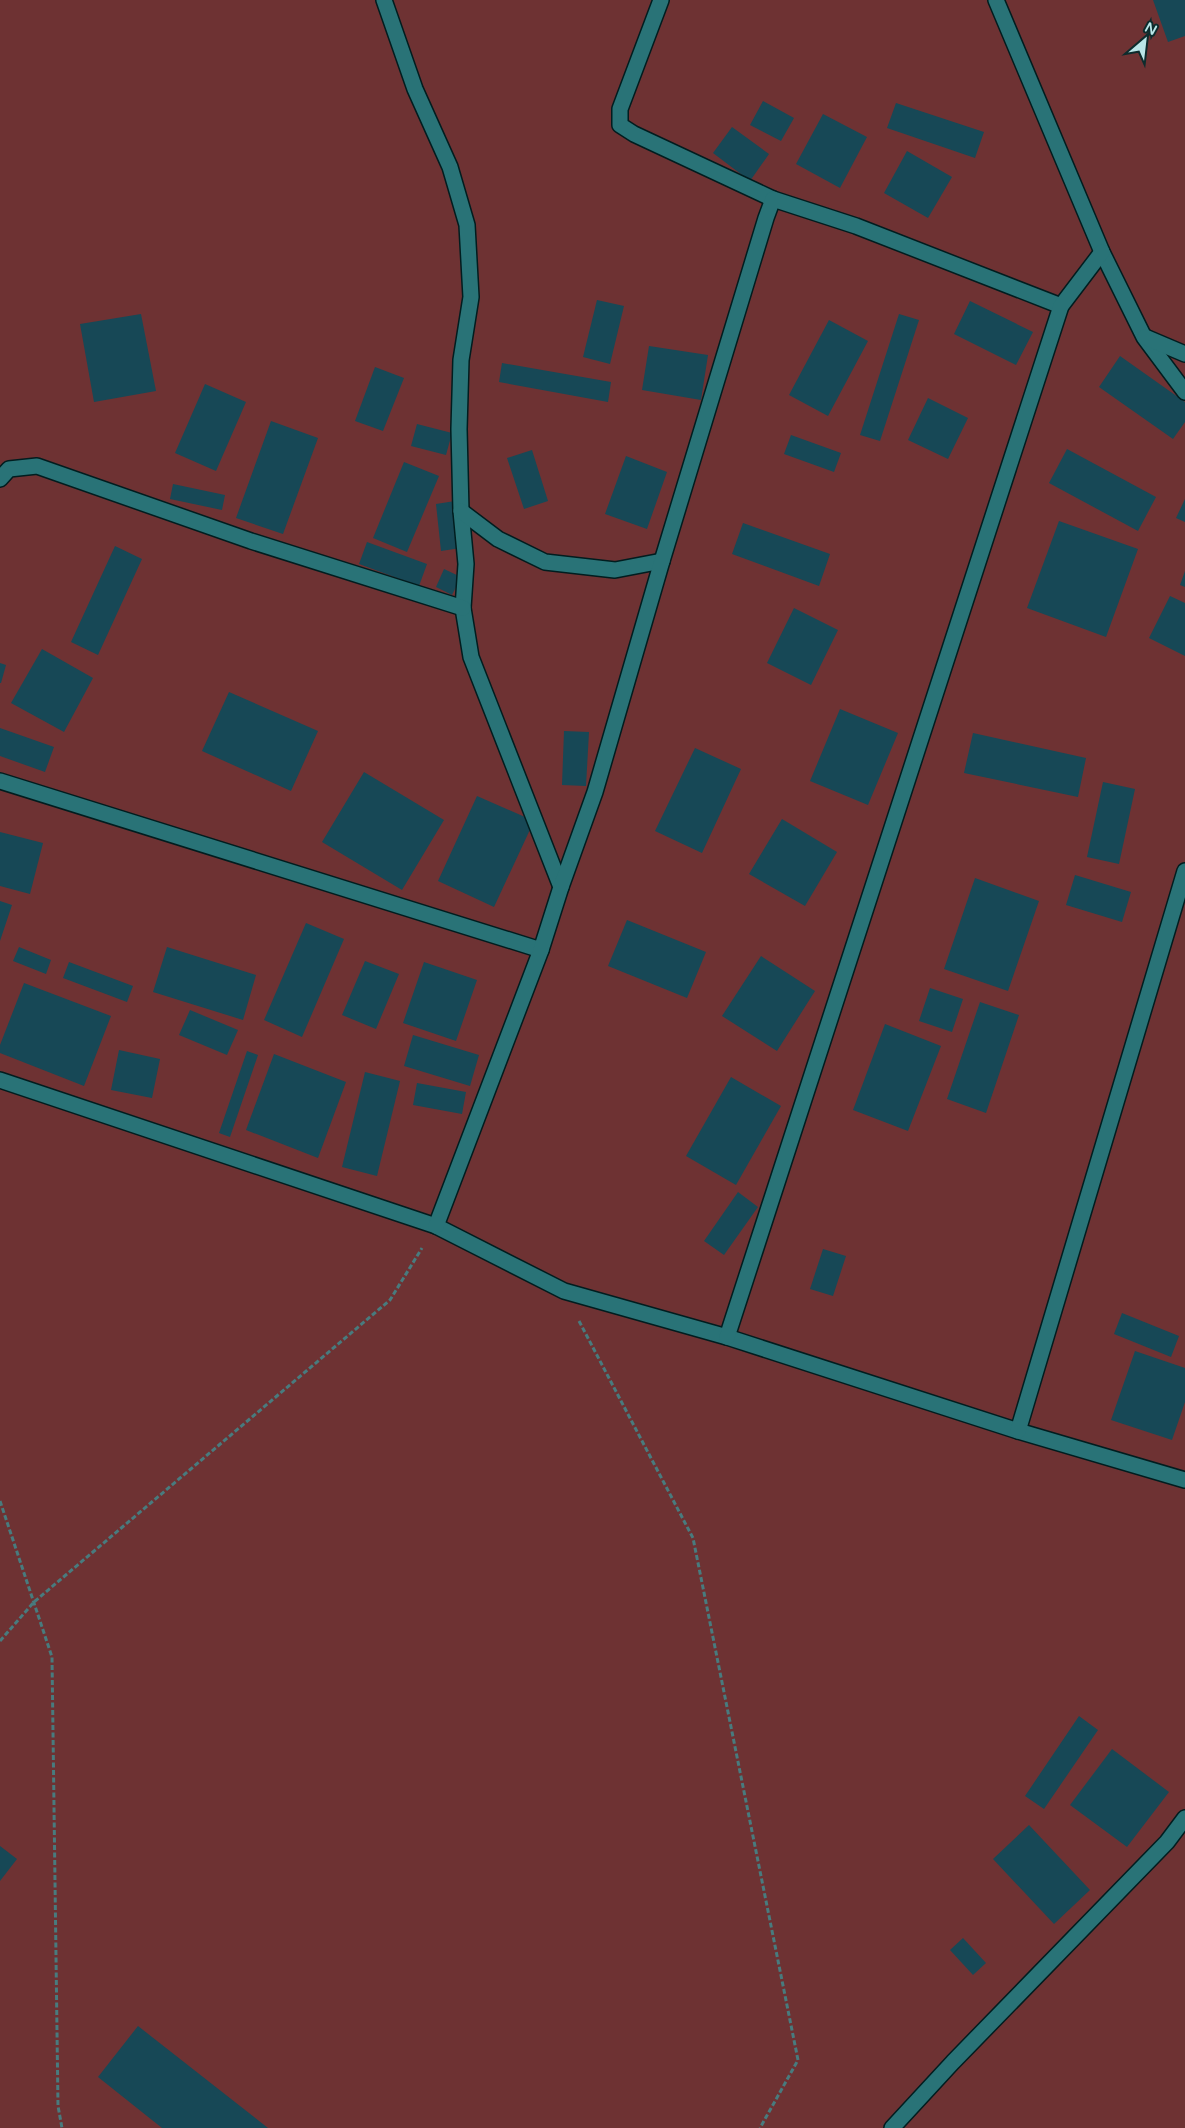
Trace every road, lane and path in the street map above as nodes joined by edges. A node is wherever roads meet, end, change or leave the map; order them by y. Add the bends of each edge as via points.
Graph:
1 (384, 0) edge
2 (661, 0) edge
3 (996, 0) edge
4 (773, 199) junction
5 (1102, 252) junction
6 (1061, 306) junction
7 (1144, 337) junction
8 (1185, 354) edge
9 (1185, 392) edge
10 (0, 479) edge
11 (461, 511) junction
12 (662, 562) junction
13 (463, 608) junction
14 (0, 781) edge
15 (1185, 871) edge
16 (561, 887) junction
17 (541, 950) junction
18 (0, 1080) edge
19 (436, 1226) junction
20 (564, 1291) junction
21 (727, 1337) junction
22 (1018, 1431) junction
23 (1185, 1480) edge
24 (0, 1502) edge
25 (34, 1602) junction
26 (0, 1640) edge
27 (1185, 1818) edge
28 (62, 2128) edge
29 (760, 2128) edge
30 (892, 2128) edge

1 - 11 street via 415,90 450,168 467,226 471,298 461,360
2 - 4 street via 620,110 620,126
3 - 5 street
4 - 6 street via 856,226
4 - 12 street
5 - 6 street
5 - 7 street
6 - 21 street
7 - 8 street
7 - 9 street
10 - 13 street via 8,469 37,466 251,541
11 - 12 street via 498,539 545,562 615,570
11 - 13 street via 466,564
12 - 16 street via 596,792
13 - 16 street via 471,656
14 - 17 street
15 - 22 street
16 - 17 street
17 - 19 street
18 - 19 street
19 - 20 street
19 - 25 path via 390,1300
20 - 21 street
20 - 29 path via 693,1538 798,2060
21 - 22 street
22 - 23 street
24 - 25 path
25 - 26 path
25 - 28 path via 52,1657 58,2096
27 - 30 street via 1167,1842

